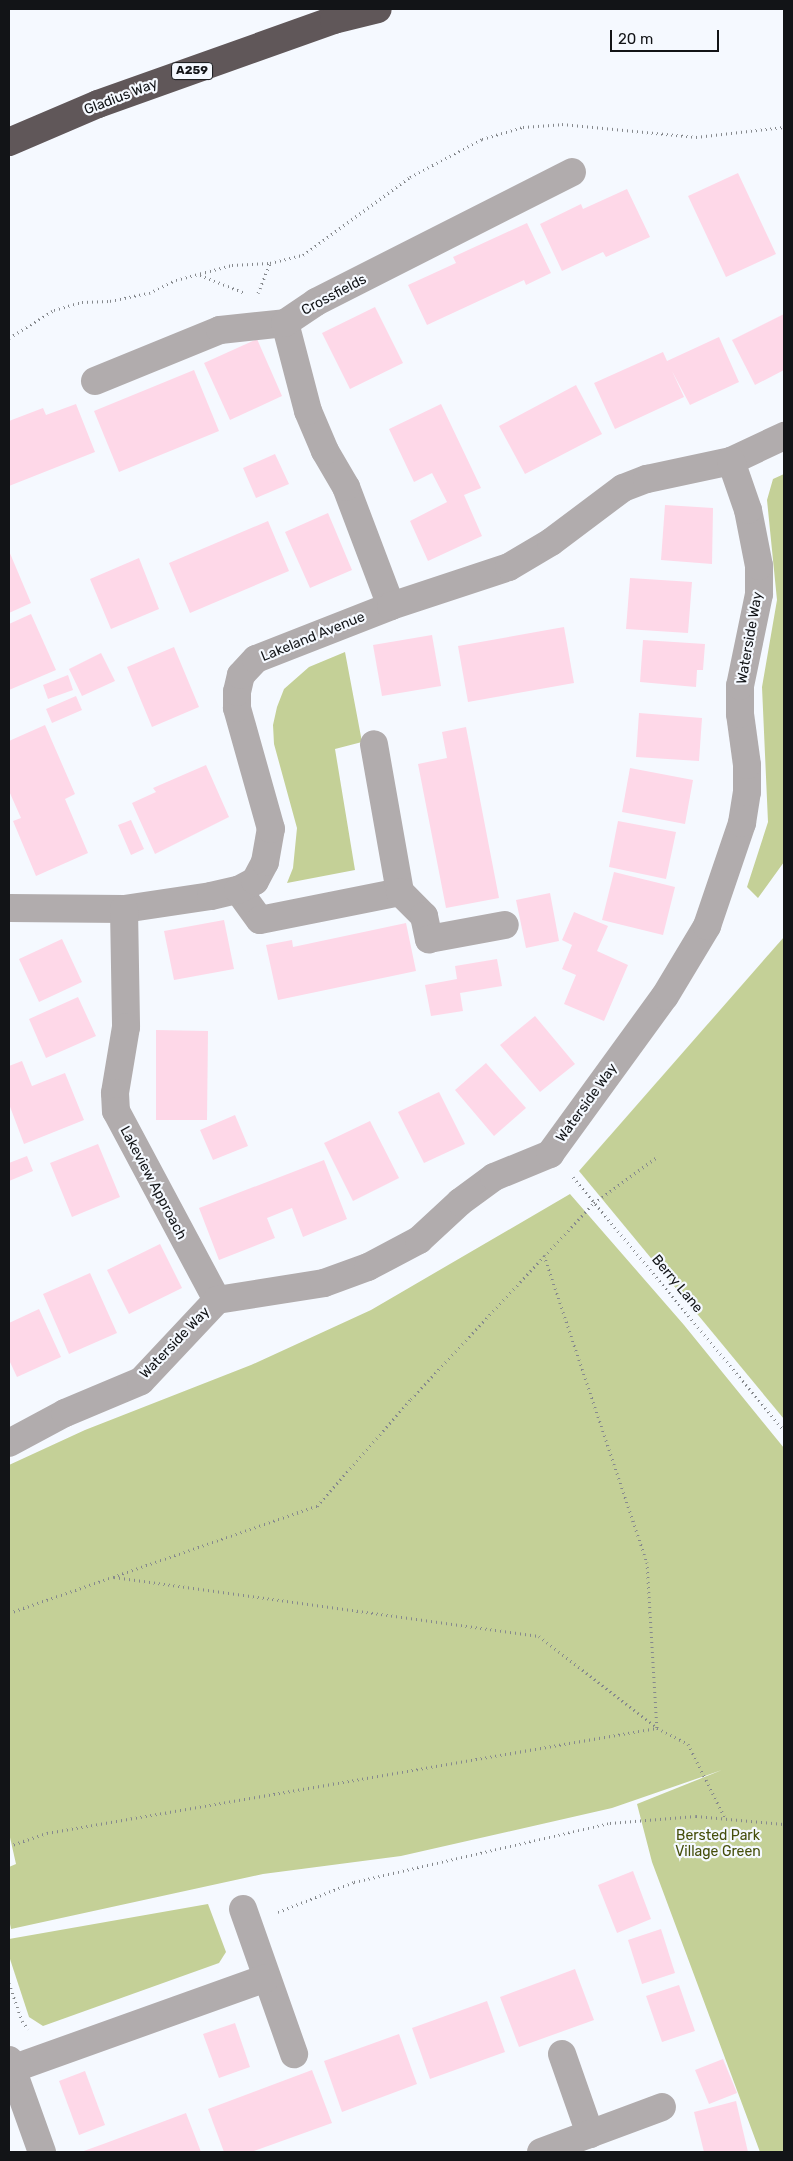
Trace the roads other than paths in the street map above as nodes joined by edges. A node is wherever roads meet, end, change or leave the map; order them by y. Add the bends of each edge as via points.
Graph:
1 (378, 9) edge
2 (9, 142) edge
3 (572, 172) dead end
4 (285, 323) junction
5 (95, 381) dead end
6 (784, 436) edge
7 (731, 461) junction
8 (391, 606) junction
9 (374, 744) dead end
10 (238, 890) junction
11 (400, 892) junction
12 (9, 908) edge
13 (124, 909) junction
14 (505, 925) dead end
15 (217, 1300) junction
16 (9, 1443) edge
17 (246, 1916) road end
18 (266, 1978) junction
19 (294, 2054) dead end
20 (562, 2054) dead end
21 (10, 2065) edge
22 (662, 2107) dead end
23 (590, 2134) junction
24 (42, 2152) edge
25 (541, 2152) edge

1 - 2 highway, Gladius Way / A259 via 334,20 98,104
3 - 4 street, Crossfields via 316,302
4 - 5 street via 220,330
4 - 8 street, Crossfields via 308,411 325,451 346,487
6 - 7 street, Lakeland Avenue
7 - 8 street, Lakeland Avenue via 647,479 623,488 509,568
7 - 15 street, Waterside Way via 748,510 759,566 759,594 740,686 747,792 742,823 707,926 665,996 550,1154 494,1177 460,1202 419,1240 368,1267 324,1283
8 - 10 street, Lakeland Avenue via 279,648 256,659 241,675 237,708 272,829 265,862 255,881
9 - 11 street
10 - 11 street via 260,920
10 - 13 street, Lakeland Avenue
11 - 14 street via 424,916 430,939
12 - 13 street, Lakeland Avenue
13 - 15 street, Lakeview Approach via 126,1027 115,1093 116,1110
15 - 16 street, Waterside Way via 141,1381 65,1413
17 - 18 street
18 - 19 street
18 - 21 street
20 - 23 street
21 - 24 street
22 - 23 street
23 - 25 street

